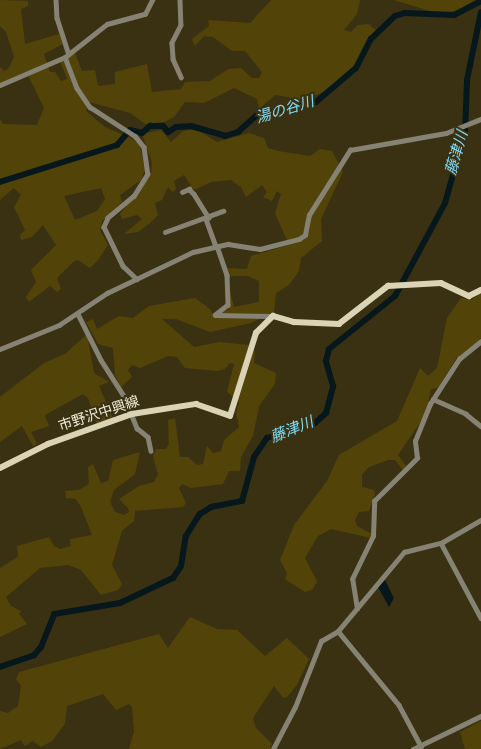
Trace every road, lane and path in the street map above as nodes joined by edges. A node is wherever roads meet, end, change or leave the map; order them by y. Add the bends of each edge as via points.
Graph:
1 (56, 0) edge
2 (152, 0) edge
3 (180, 0) edge
4 (67, 56) junction
5 (181, 77) dead end
6 (0, 85) edge
7 (481, 120) edge
8 (182, 192) dead end
9 (223, 211) dead end
10 (207, 219) junction
11 (165, 232) dead end
12 (216, 246) junction
13 (137, 279) junction
14 (481, 290) edge
15 (78, 314) junction
16 (273, 316) junction
17 (481, 340) edge
18 (0, 348) edge
19 (433, 399) junction
20 (132, 414) junction
21 (481, 426) edge
22 (151, 451) dead end
23 (0, 468) edge
24 (481, 520) edge
25 (441, 543) junction
26 (357, 609) junction
27 (481, 618) edge
28 (338, 630) junction
29 (481, 716) edge
30 (421, 746) junction
31 (272, 749) edge
32 (413, 749) edge

1 - 4 street via 57,18
2 - 4 street via 145,14 107,24
3 - 5 street via 181,25 172,44 173,59
4 - 6 street
4 - 13 street via 77,88 90,107 132,134 144,147 148,174 134,196 108,218 104,227 123,266
7 - 12 street via 452,131 350,150 309,215 306,235 300,240 260,249 233,244
8 - 10 street via 189,189 194,194
9 - 10 street
10 - 11 street
10 - 12 street
12 - 13 street via 193,252
12 - 16 street via 227,276 228,305 215,315
13 - 15 street via 107,293
14 - 16 main road via 469,296 446,284 394,285 382,288 339,324 294,322
15 - 18 street
15 - 20 street
16 - 20 main road, 市野沢中興線 via 256,333 230,416 196,404
17 - 19 street via 459,359
19 - 21 street via 466,414
19 - 26 street via 415,441 417,458 374,501 373,536 352,579
20 - 22 street via 137,428 148,437
20 - 23 main road, 市野沢中興線 via 48,444
24 - 25 street
25 - 26 street via 404,552
25 - 27 street
26 - 28 street
28 - 30 street via 399,705
28 - 31 street via 321,641 295,707
29 - 30 street
30 - 32 street

